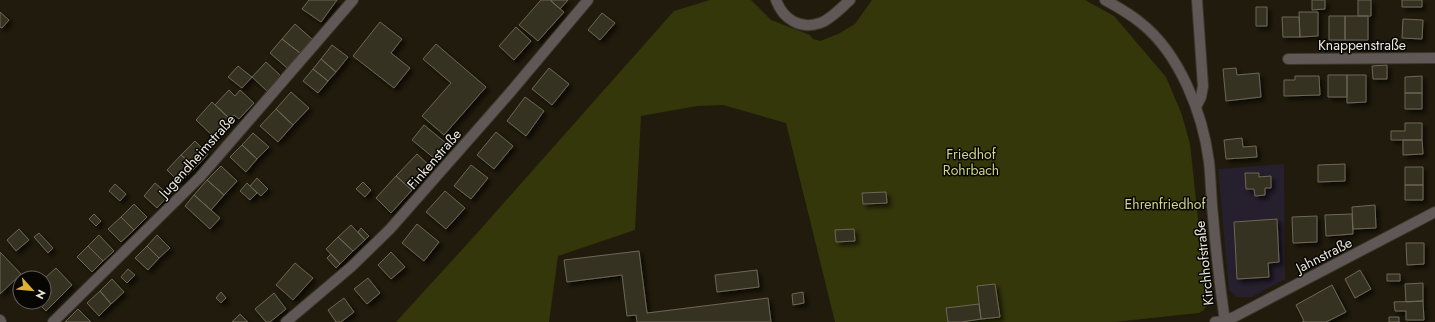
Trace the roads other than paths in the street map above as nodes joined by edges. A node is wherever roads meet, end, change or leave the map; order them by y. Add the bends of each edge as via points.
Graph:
1 (353, 0) edge
2 (588, 0) edge
3 (776, 0) edge
4 (850, 0) edge
5 (1105, 0) edge
6 (1197, 0) edge
7 (1435, 58) edge
8 (1288, 59) dead end
9 (1196, 106) junction
10 (1435, 212) edge
11 (53, 322) edge
12 (286, 322) edge
13 (1221, 322) edge

1 - 11 street, Jugendheimstraße via 200,177
2 - 12 street, Finkenstraße via 390,229 351,267
3 - 4 street via 785,17 807,26 821,23
5 - 9 street, Kirchhofstraße via 1141,23 1155,36 1184,79
6 - 9 street via 1203,86
7 - 8 street, Knappenstraße
9 - 13 street, Kirchhofstraße via 1209,162
10 - 13 street, Jahnstraße

